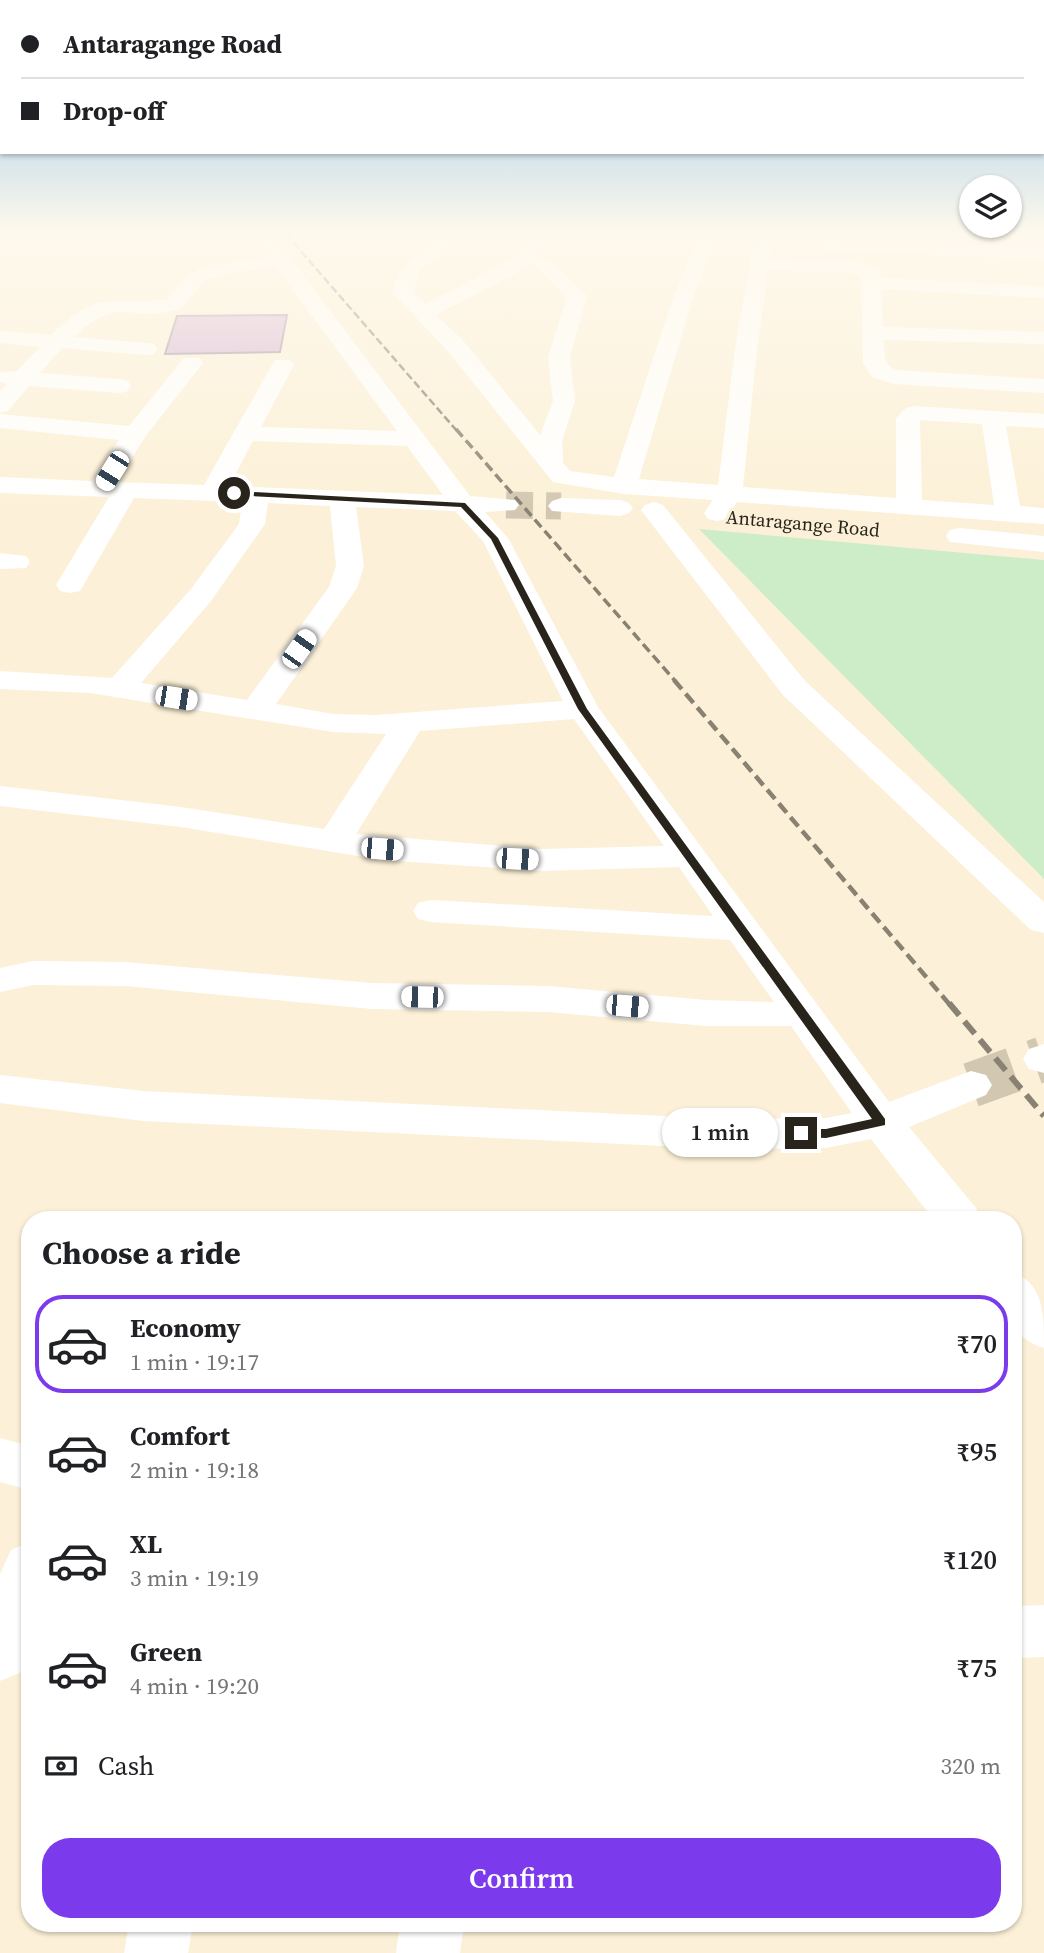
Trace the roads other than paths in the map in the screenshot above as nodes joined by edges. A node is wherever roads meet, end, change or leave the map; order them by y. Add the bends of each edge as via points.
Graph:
1 (77, 325) edge
2 (330, 325) edge
3 (436, 325) edge
4 (569, 325) edge
5 (674, 325) edge
6 (751, 325) edge
7 (876, 325) edge
8 (1007, 325) edge
9 (874, 333) junction
10 (982, 336) junction
11 (0, 337) edge
12 (1012, 337) junction
13 (1044, 338) edge
14 (57, 341) junction
15 (146, 349) dead end
16 (192, 363) dead end
17 (283, 365) dead end
18 (0, 377) edge
19 (23, 379) junction
20 (954, 380) junction
21 (988, 382) junction
22 (1039, 385) edge
23 (120, 386) dead end
24 (0, 406) edge
25 (961, 415) junction
26 (993, 418) junction
27 (0, 421) edge
28 (1042, 421) edge
29 (135, 434) junction
30 (245, 434) junction
31 (416, 439) junction
32 (551, 463) junction
33 (0, 485) edge
34 (624, 486) junction
35 (113, 490) junction
36 (213, 492) junction
37 (256, 494) junction
38 (342, 498) junction
39 (463, 504) junction
40 (723, 504) junction
41 (506, 505) tunnel mouth
42 (561, 506) tunnel mouth
43 (909, 506) junction
44 (654, 510) junction
45 (1008, 513) junction
46 (1044, 516) edge
47 (880, 529) dead end
48 (935, 534) dead end
49 (1044, 544) edge
50 (69, 585) dead end
51 (0, 664) edge
52 (30, 664) dead end
53 (0, 680) edge
54 (119, 689) junction
55 (583, 709) junction
56 (256, 710) junction
57 (409, 723) junction
58 (0, 796) edge
59 (334, 841) junction
60 (689, 856) junction
61 (431, 911) dead end
62 (1044, 922) edge
63 (742, 929) junction
64 (0, 981) edge
65 (803, 1012) junction
66 (971, 1085) tunnel mouth
67 (0, 1089) edge
68 (881, 1122) junction
69 (953, 1211) edge
70 (1022, 1301) edge
71 (1044, 1329) edge
72 (0, 1460) edge
73 (21, 1466) edge
74 (21, 1590) edge
75 (1044, 1631) edge
76 (1022, 1632) edge
77 (0, 1654) edge
78 (160, 1932) edge
79 (431, 1932) edge
80 (156, 1953) edge
81 (428, 1953) edge

1 - 14 street
2 - 31 street
3 - 32 street
4 - 32 street via 559,358 564,401 550,441
5 - 34 street
6 - 40 street
7 - 9 street
8 - 12 street
9 - 10 street
9 - 20 street via 874,363 880,372
10 - 12 street
10 - 21 street
11 - 14 street
12 - 13 street
14 - 15 street
14 - 19 street
16 - 29 street
17 - 30 street
18 - 19 street
19 - 23 street
19 - 24 street
20 - 21 street
20 - 25 street
21 - 22 street
22 - 28 street
25 - 26 street
25 - 43 street via 914,413 908,418
26 - 28 street
26 - 45 street
27 - 29 street
29 - 35 street
30 - 31 street
30 - 36 street
31 - 39 street
32 - 34 street via 562,477
33 - 35 street
34 - 40 street
35 - 36 street
35 - 50 street
36 - 37 street
37 - 38 street
37 - 54 street via 252,524 201,595
38 - 39 street
38 - 56 street via 350,566 343,588
39 - 41 street
39 - 55 street via 495,538
40 - 43 street
40 - 44 street, Antaragange Road
40 - 47 street, Antaragange Road
42 - 44 street, Antaragange Road
43 - 45 street
44 - 62 street via 793,688
45 - 46 street
48 - 49 street
51 - 52 street
53 - 54 street
54 - 56 street
55 - 57 street
55 - 60 street
56 - 57 street via 333,723
57 - 59 street
58 - 59 street
59 - 60 street via 527,860
60 - 63 street
61 - 63 street
63 - 65 street
64 - 65 street via 33,973 125,974 372,996 547,999 706,1013
65 - 68 street
66 - 68 street
67 - 68 street via 143,1106 725,1134 826,1133
68 - 69 street
70 - 71 street
72 - 73 street
74 - 77 street
75 - 76 street
78 - 80 street
79 - 81 street

